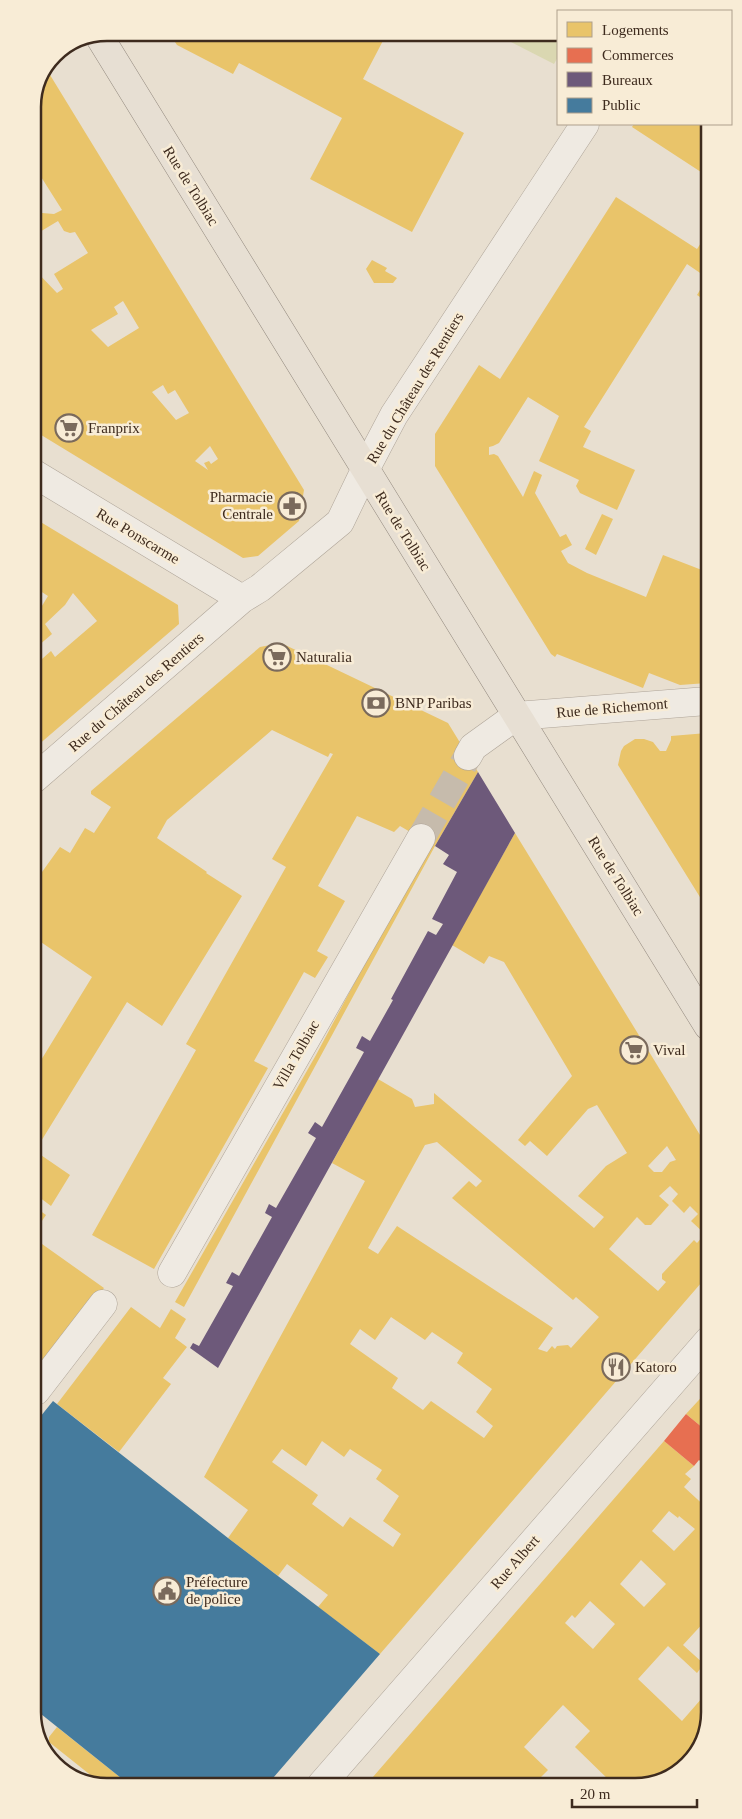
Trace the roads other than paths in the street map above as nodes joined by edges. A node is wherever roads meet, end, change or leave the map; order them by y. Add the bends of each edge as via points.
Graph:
1 (102, 42) edge
2 (584, 125) edge
3 (365, 470) junction
4 (41, 477) edge
5 (242, 599) junction
6 (701, 701) edge
7 (516, 716) junction
8 (468, 756) tunnel mouth
9 (41, 773) edge
10 (421, 838) tunnel mouth
11 (701, 1015) edge
12 (172, 1272) dead end
13 (103, 1304) dead end
14 (701, 1349) edge
15 (41, 1385) edge
16 (327, 1778) edge

1 - 3 main road, Rue de Tolbiac
2 - 3 street, Rue du Château des Rentiers via 394,415
3 - 5 street, Rue du Château des Rentiers via 340,522
3 - 7 main road, Rue de Tolbiac
4 - 5 street, Rue Ponscarme
5 - 9 street, Rue du Château des Rentiers
6 - 7 street, Rue de Richemont
7 - 8 street via 473,747
7 - 11 main road, Rue de Tolbiac
10 - 12 street, Villa Tolbiac
13 - 15 street
14 - 16 street, Rue Albert

